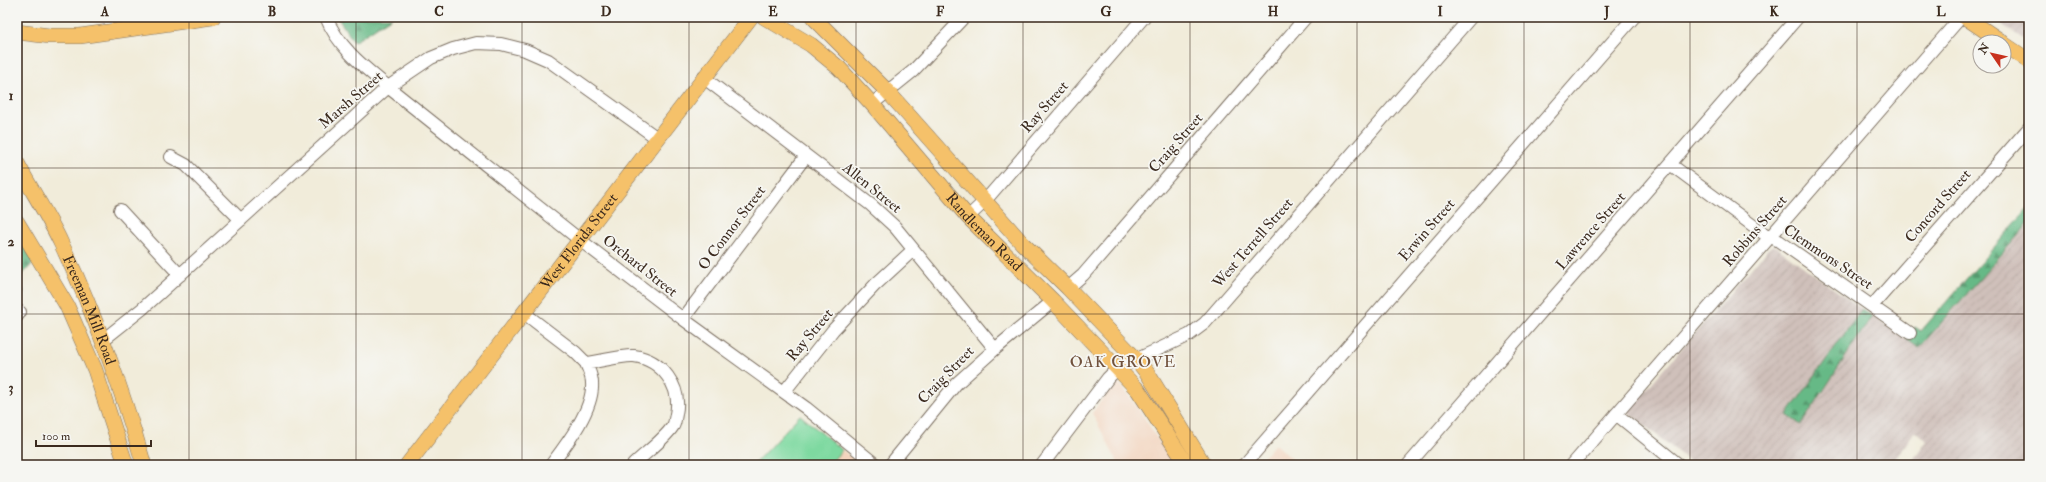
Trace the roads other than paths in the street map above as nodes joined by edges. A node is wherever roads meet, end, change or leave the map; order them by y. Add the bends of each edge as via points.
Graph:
1 (213, 17) edge
2 (326, 17) edge
3 (751, 17) edge
4 (764, 17) edge
5 (813, 17) edge
6 (964, 17) edge
7 (1144, 17) edge
8 (1306, 17) edge
9 (1471, 17) edge
10 (1634, 17) edge
11 (1798, 17) edge
12 (1961, 17) edge
13 (1965, 17) edge
14 (17, 32) edge
15 (1990, 34) edge
16 (2012, 49) edge
17 (2029, 61) edge
18 (703, 77) junction
19 (388, 87) junction
20 (888, 92) junction
21 (872, 104) junction
22 (2029, 128) edge
23 (657, 138) junction
24 (806, 156) junction
25 (171, 157) dead end
26 (17, 163) edge
27 (1670, 164) junction
28 (984, 202) junction
29 (120, 210) dead end
30 (968, 217) junction
31 (241, 220) junction
32 (17, 222) edge
33 (1771, 237) junction
34 (580, 240) junction
35 (913, 250) junction
36 (180, 275) junction
37 (1068, 288) junction
38 (1053, 301) junction
39 (1872, 306) junction
40 (524, 313) junction
41 (683, 319) junction
42 (1910, 333) dead end
43 (103, 340) junction
44 (995, 349) junction
45 (1136, 359) junction
46 (586, 363) junction
47 (1118, 368) junction
48 (784, 392) junction
49 (1616, 414) junction
50 (126, 465) edge
51 (144, 465) edge
52 (407, 465) edge
53 (552, 465) edge
54 (633, 465) edge
55 (876, 465) edge
56 (890, 465) edge
57 (1042, 465) edge
58 (1187, 465) edge
59 (1204, 465) edge
60 (1244, 465) edge
61 (1408, 465) edge
62 (1572, 465) edge
63 (1679, 465) edge

1 - 14 main road via 80,36
2 - 19 street, Orchard Street via 346,49
3 - 18 main road, West Florida Street
4 - 21 main road, Randleman Road via 811,45 839,68
5 - 20 main road, Randleman Road
6 - 20 street via 913,71
7 - 28 street, Ray Street
8 - 37 street, Craig Street via 1083,276
9 - 45 street, West Terrell Street via 1205,324 1189,336
10 - 60 street, Erwin Street
11 - 27 street, Lawrence Street
12 - 33 street, Robbins Street
13 - 15 main road
16 - 17 main road
18 - 23 main road, West Florida Street
18 - 24 street, Allen Street
19 - 23 street, Marsh Street via 431,58 453,48 476,44 502,44 548,60
19 - 31 street, Marsh Street
19 - 34 street, Orchard Street
20 - 21 street
20 - 28 main road, Randleman Road
21 - 30 main road, Randleman Road
22 - 39 street, Concord Street
23 - 34 main road, West Florida Street
24 - 35 street, Allen Street via 871,205 895,227
24 - 41 street, O Connor Street
25 - 31 street via 186,165
26 - 43 main road, Freeman Mill Road via 60,241
27 - 33 street, Clemmons Street
27 - 61 street, Lawrence Street
28 - 30 street, Ray Street
28 - 37 main road, Randleman Road
29 - 36 street
30 - 38 main road, Randleman Road
31 - 36 street, Marsh Street
32 - 50 main road, Freeman Mill Road via 67,306 95,370
33 - 39 street, Clemmons Street
33 - 49 street, Robbins Street
34 - 40 main road, West Florida Street
34 - 41 street, Orchard Street
35 - 44 street, Allen Street
35 - 48 street, Ray Street via 875,285 833,330
36 - 43 street, Marsh Street
37 - 45 main road, Randleman Road
38 - 44 street, Craig Street
38 - 47 main road, Randleman Road
39 - 42 street, Clemmons Street
40 - 46 street
40 - 52 main road, West Florida Street
41 - 48 street, Orchard Street
43 - 51 main road, Freeman Mill Road
44 - 56 street, Craig Street via 956,384
45 - 47 street, West Terrell Street
45 - 59 main road, Randleman Road via 1148,374
46 - 53 street via 592,383 591,397 584,416
46 - 54 street via 633,356 645,359 666,373 673,382 677,396 674,426
47 - 57 street, West Terrell Street
47 - 58 main road, Randleman Road via 1138,390
48 - 55 street, Orchard Street
49 - 62 street, Robbins Street
49 - 63 street

